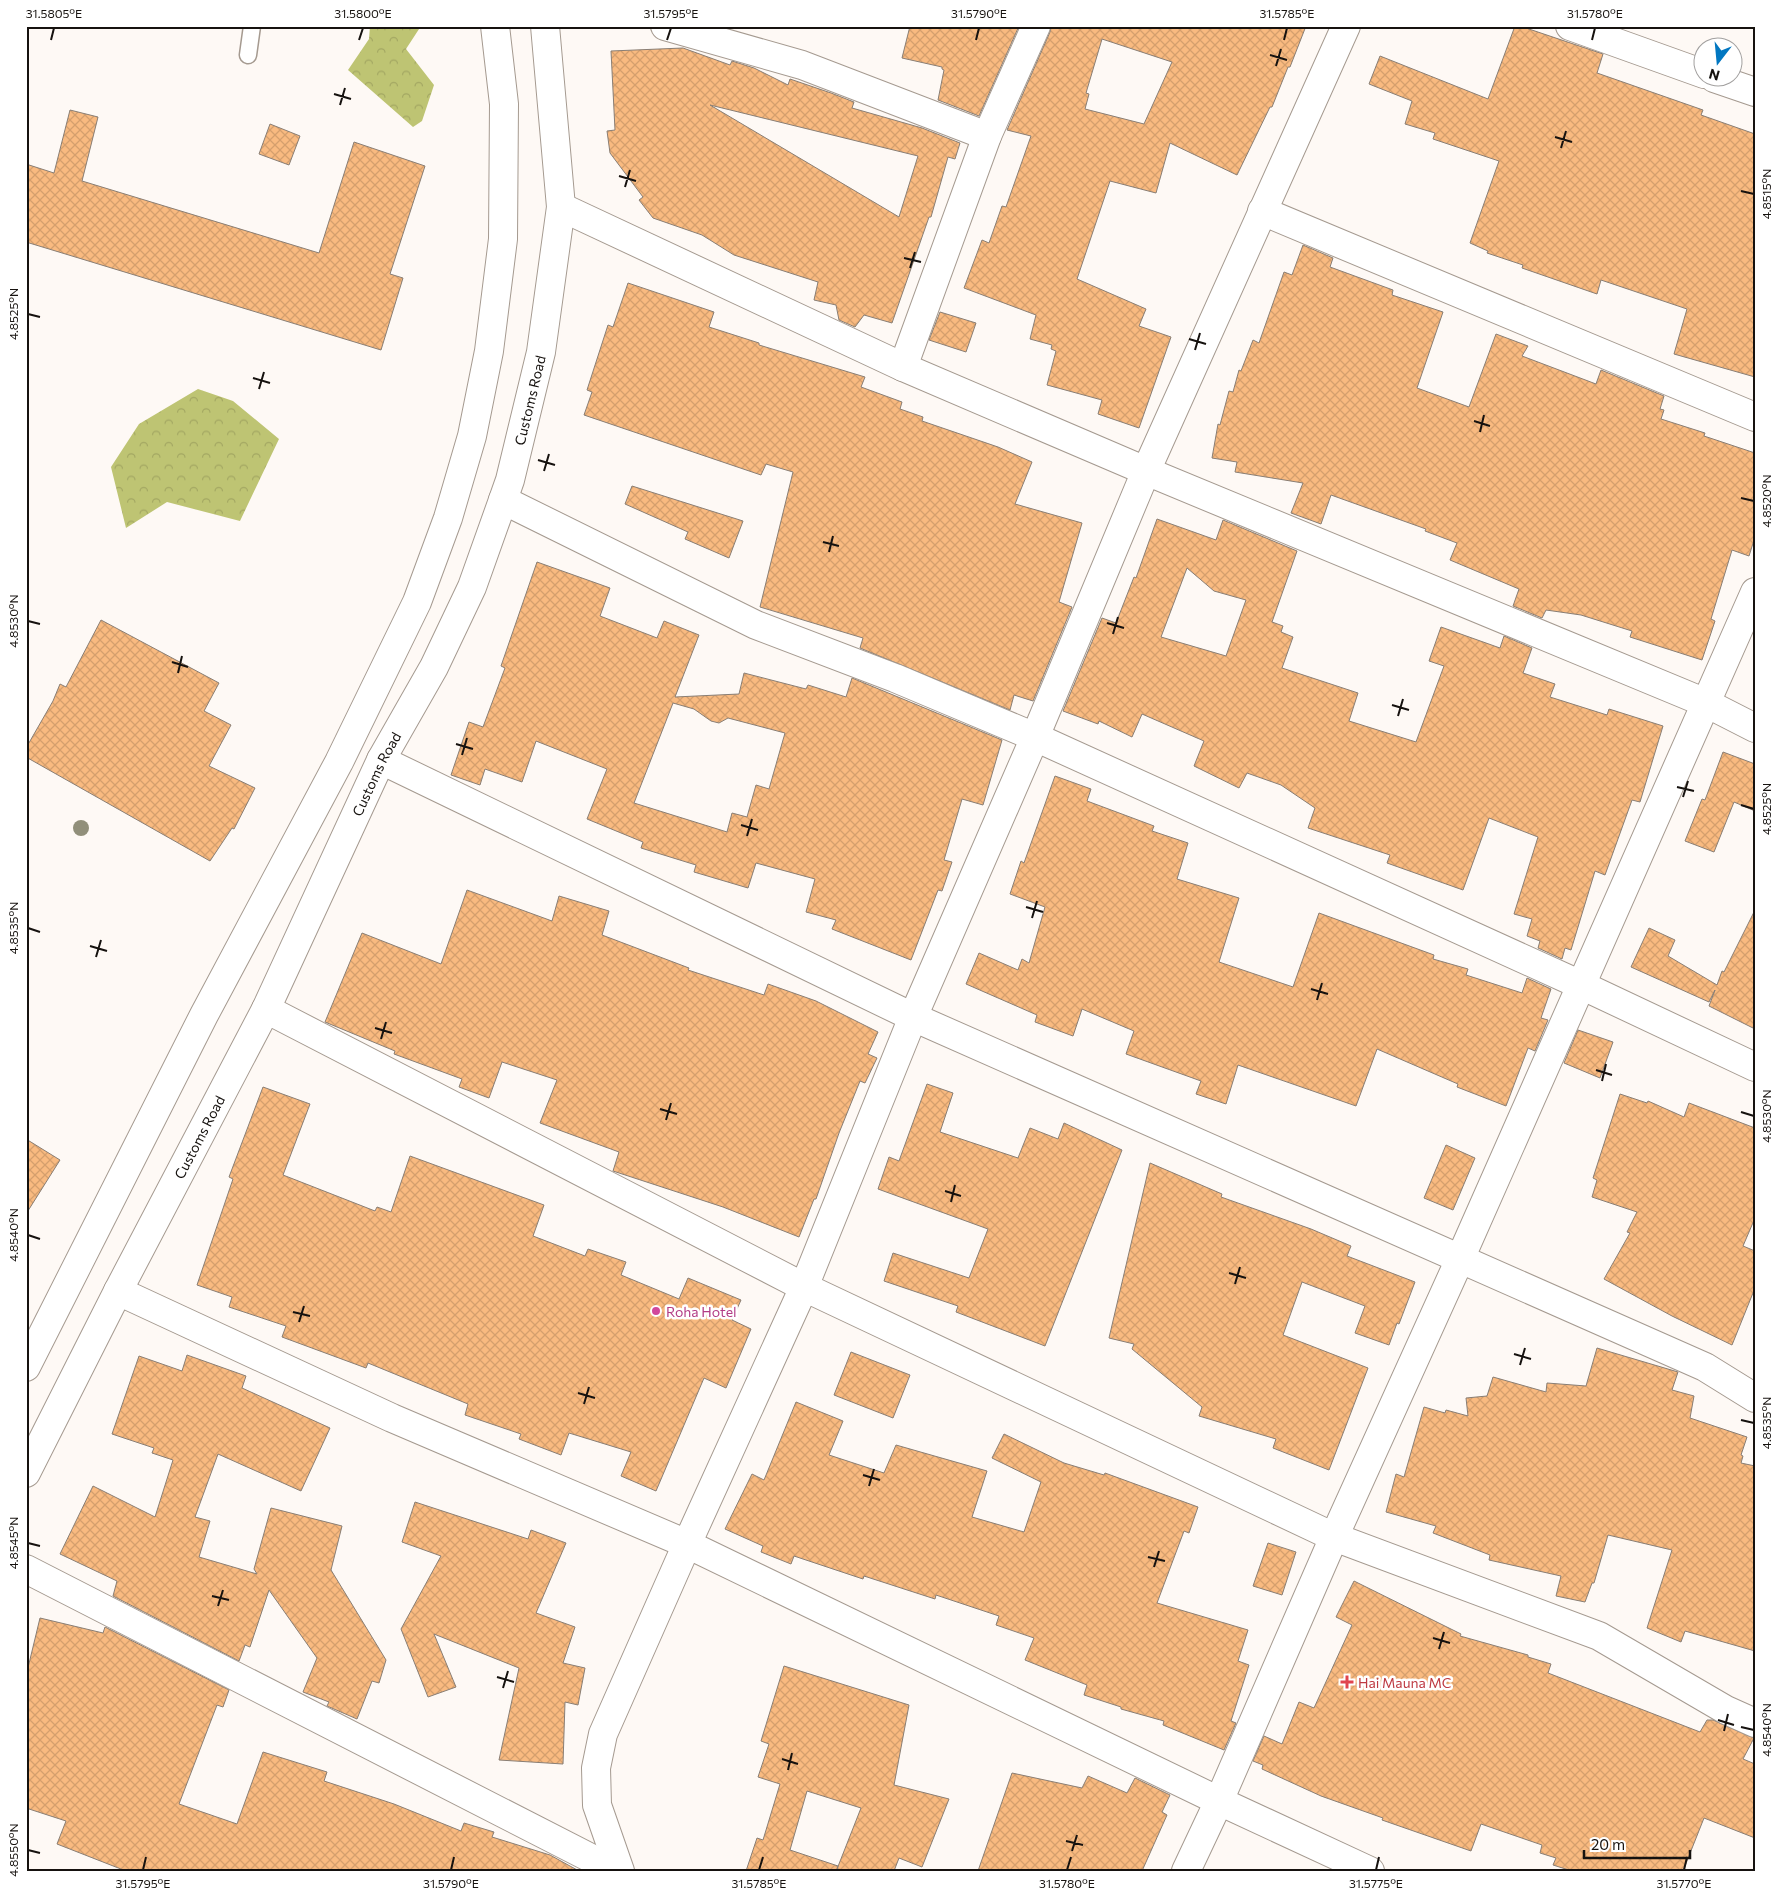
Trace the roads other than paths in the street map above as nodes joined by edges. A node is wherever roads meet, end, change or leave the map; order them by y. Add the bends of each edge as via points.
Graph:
1 (252, 26) edge
2 (495, 26) edge
3 (545, 26) edge
4 (665, 26) edge
5 (1036, 26) edge
6 (1346, 26) edge
7 (1570, 26) edge
8 (248, 55) dead end
9 (1694, 70) edge
10 (987, 136) junction
11 (561, 207) junction
12 (1262, 212) junction
13 (903, 367) junction
14 (1755, 417) edge
15 (1146, 471) junction
16 (503, 500) junction
17 (1755, 592) edge
18 (1706, 703) junction
19 (1755, 728) edge
20 (1035, 736) junction
21 (381, 760) junction
22 (1581, 985) junction
23 (266, 1009) junction
24 (913, 1017) junction
25 (1755, 1067) edge
26 (1460, 1259) junction
27 (804, 1287) junction
28 (118, 1291) junction
29 (26, 1367) edge
30 (1755, 1398) edge
31 (26, 1473) edge
32 (1334, 1538) junction
33 (687, 1544) junction
34 (26, 1569) edge
35 (1755, 1723) edge
36 (1219, 1801) junction
37 (616, 1871) edge
38 (620, 1871) edge
39 (1186, 1871) edge
40 (1370, 1871) edge

1 - 8 lane
2 - 29 street via 504,104 503,239 489,351 474,426 448,518 417,602 339,762 204,1015
3 - 11 street, Customs Road
4 - 10 street via 802,65
5 - 10 street
6 - 12 street
7 - 9 street
10 - 13 street
11 - 13 street
11 - 16 street, Customs Road via 541,352
12 - 14 street
12 - 15 street
13 - 15 street
15 - 18 street
15 - 20 street
16 - 20 street via 756,625
16 - 21 street, Customs Road via 467,596 434,667
17 - 18 street
18 - 19 street
18 - 22 street
20 - 22 street
20 - 24 street
21 - 23 street, Customs Road
21 - 24 street
22 - 25 street
22 - 26 street
23 - 27 street
23 - 28 street, Customs Road
24 - 26 street
24 - 27 street
26 - 30 street via 1705,1367
26 - 32 street
27 - 32 street
27 - 33 street
28 - 31 street, Customs Road
28 - 33 street via 392,1418
32 - 35 street via 1599,1636 1726,1710
32 - 36 street
33 - 36 street
33 - 38 street via 602,1734 596,1768 597,1806
34 - 37 street
36 - 39 street
36 - 40 street

